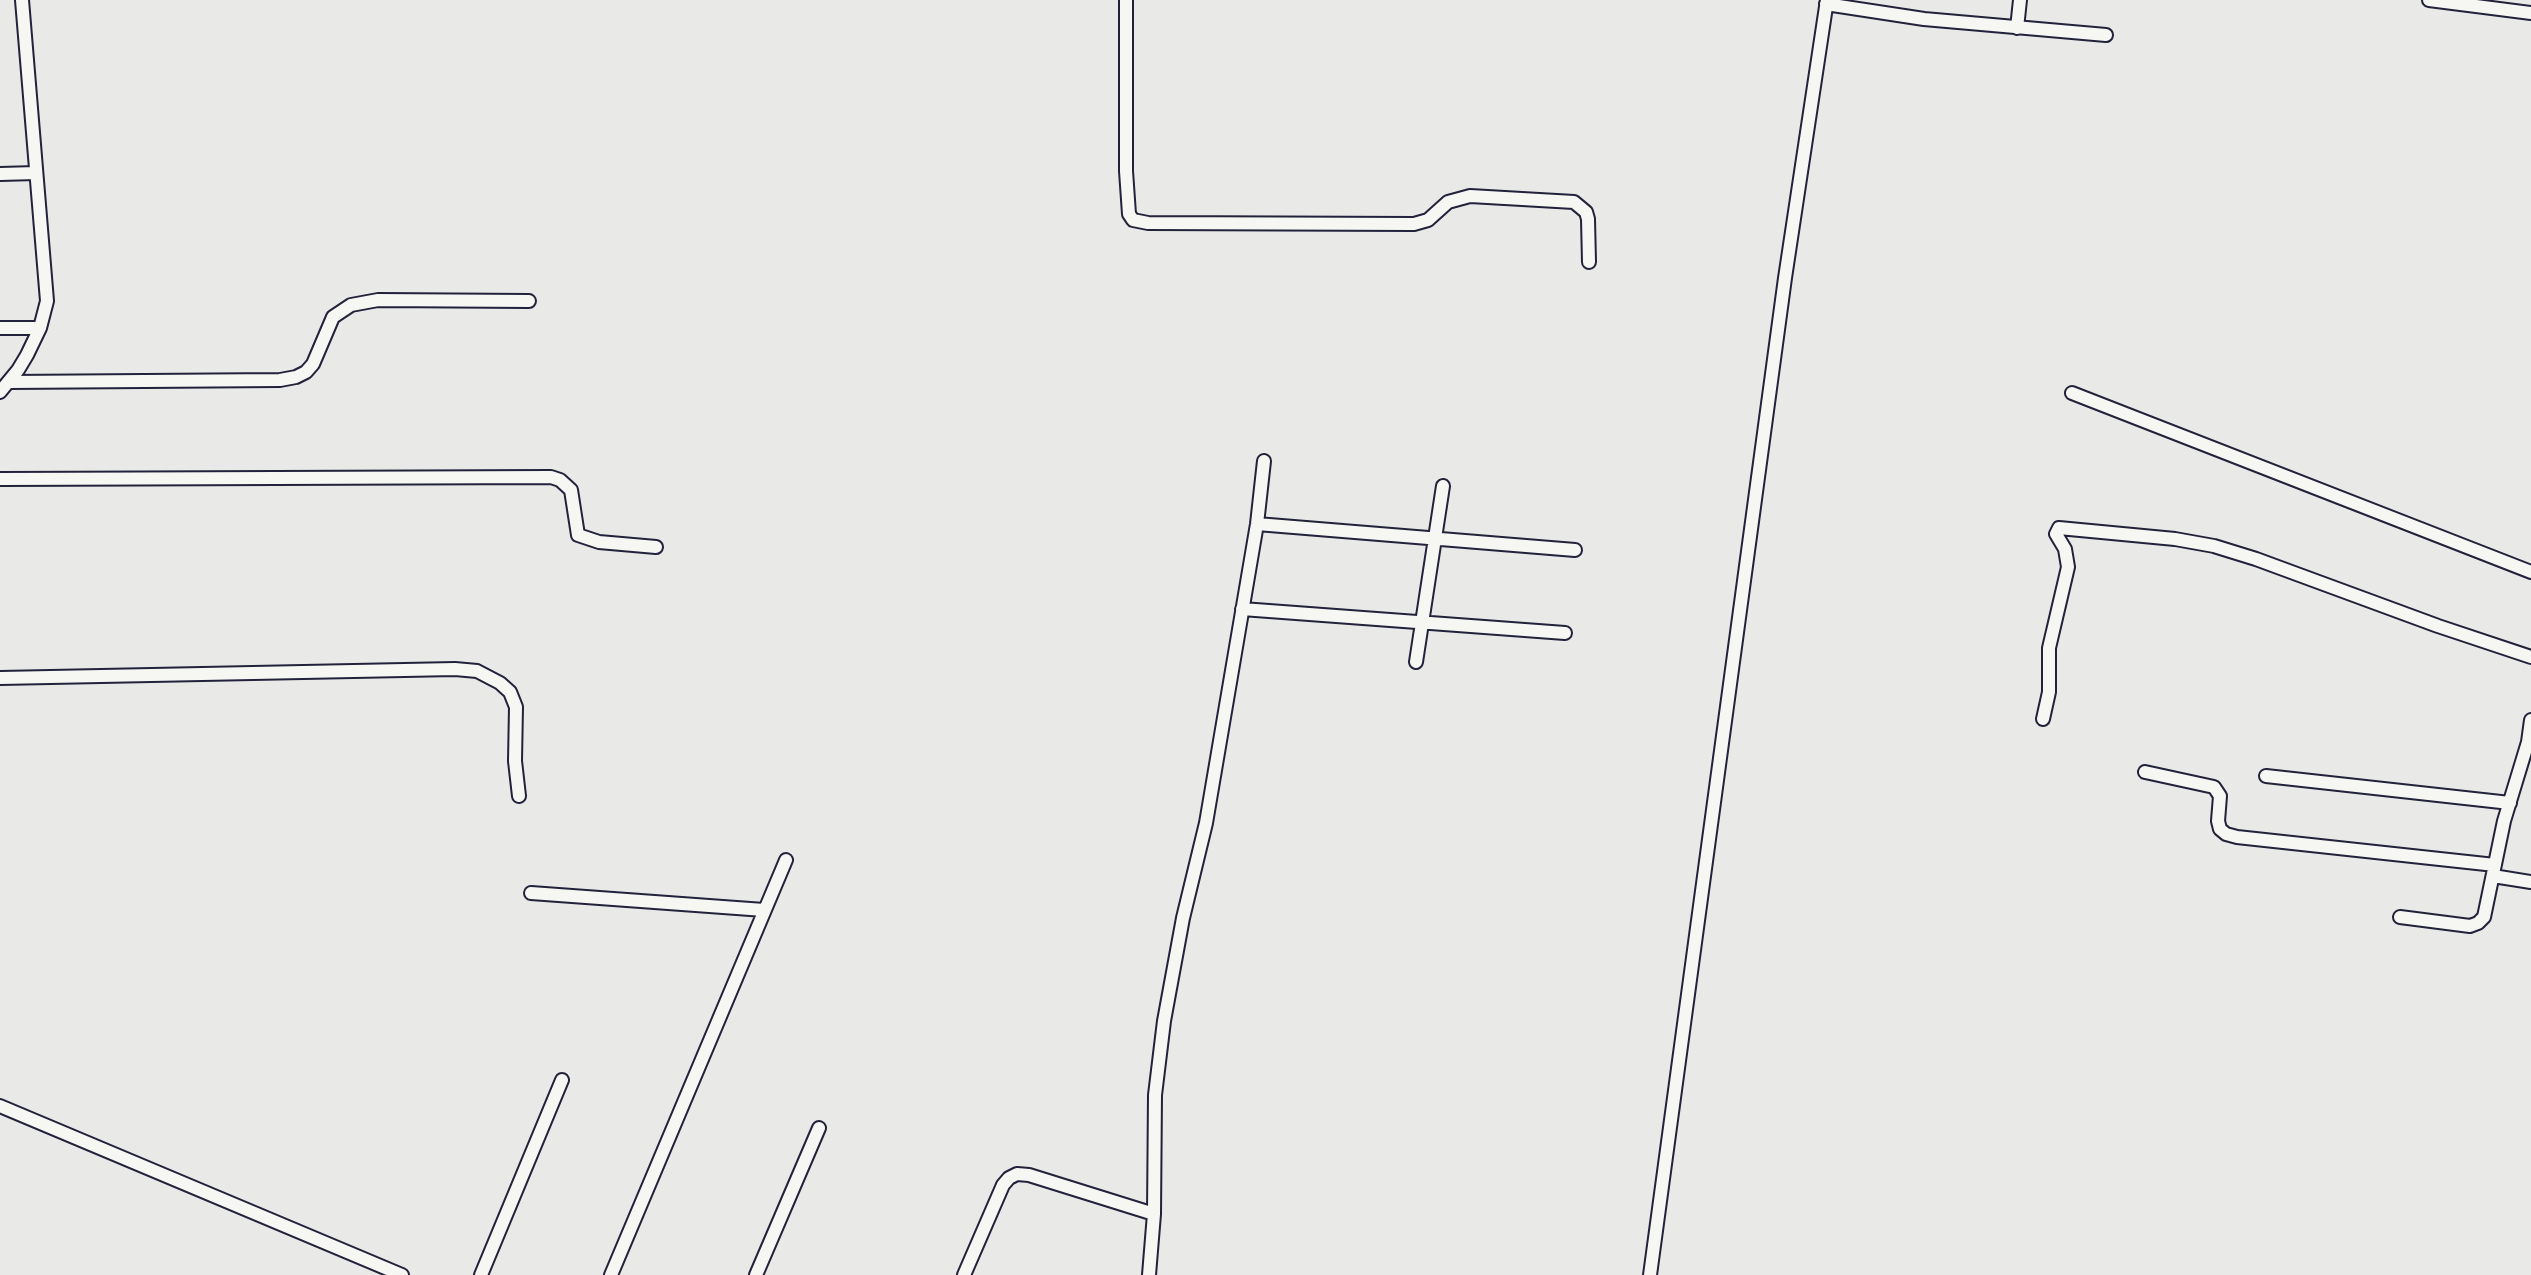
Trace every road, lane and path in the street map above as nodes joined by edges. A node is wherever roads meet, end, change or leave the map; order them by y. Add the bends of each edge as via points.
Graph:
1 (22, 0) edge
2 (1126, 0) edge
3 (2020, 0) edge
4 (2429, 0) edge
5 (1827, 2) edge
6 (2531, 13) edge
7 (2017, 28) junction
8 (2106, 35) dead end
9 (36, 173) junction
10 (0, 174) edge
11 (1589, 262) dead end
12 (529, 301) dead end
13 (0, 328) edge
14 (40, 328) junction
15 (9, 382) junction
16 (0, 392) edge
17 (2072, 393) dead end
18 (1264, 461) dead end
19 (0, 479) edge
20 (1443, 486) dead end
21 (1257, 524) junction
22 (1435, 538) junction
23 (656, 547) dead end
24 (1575, 550) dead end
25 (2531, 572) edge
26 (1242, 609) junction
27 (1422, 622) junction
28 (1565, 633) dead end
29 (2531, 657) edge
30 (1416, 662) dead end
31 (0, 678) edge
32 (2043, 719) dead end
33 (2531, 720) edge
34 (2527, 765) edge
35 (2145, 772) dead end
36 (2265, 776) dead end
37 (519, 796) dead end
38 (2510, 803) junction
39 (786, 860) dead end
40 (2494, 870) junction
41 (2531, 882) edge
42 (531, 893) dead end
43 (764, 910) junction
44 (2400, 917) dead end
45 (562, 1080) dead end
46 (0, 1106) edge
47 (819, 1128) dead end
48 (1154, 1214) junction
49 (402, 1275) edge
50 (481, 1275) edge
51 (610, 1275) edge
52 (756, 1275) edge
53 (964, 1275) edge
54 (1149, 1275) edge
55 (1650, 1275) edge

1 - 9 street
2 - 11 street via 1126,171 1134,220 1414,224 1428,220 1448,202 1470,196 1574,202 1588,219
3 - 7 street
4 - 6 street
5 - 7 street via 1924,19
5 - 55 street via 1785,278
7 - 8 street
9 - 10 street
9 - 14 street via 47,287
12 - 15 street via 378,300 351,306 333,317 306,372 280,380
13 - 14 street
14 - 15 street
15 - 16 street
17 - 25 street
18 - 21 street
19 - 23 street via 551,477 571,490 578,535 599,543
20 - 22 street
21 - 22 street
21 - 26 street
22 - 24 street
22 - 27 street
26 - 27 street
26 - 48 street via 1206,823 1164,1020 1155,1095
27 - 28 street
27 - 30 street
29 - 32 street via 2214,546 2165,537 2059,528 2056,534 2065,549 2068,567 2049,648 2049,692
31 - 37 street via 443,669 477,672 500,683 510,692 516,707
33 - 34 street
34 - 38 street
35 - 40 street via 2214,787 2220,796 2220,830 2226,834
36 - 38 street
38 - 40 street
39 - 43 street
40 - 41 street
40 - 44 street via 2484,916 2470,926
42 - 43 street
43 - 51 street
45 - 50 street
46 - 49 street
47 - 52 street
48 - 53 street via 1017,1174 1003,1185
48 - 54 street

